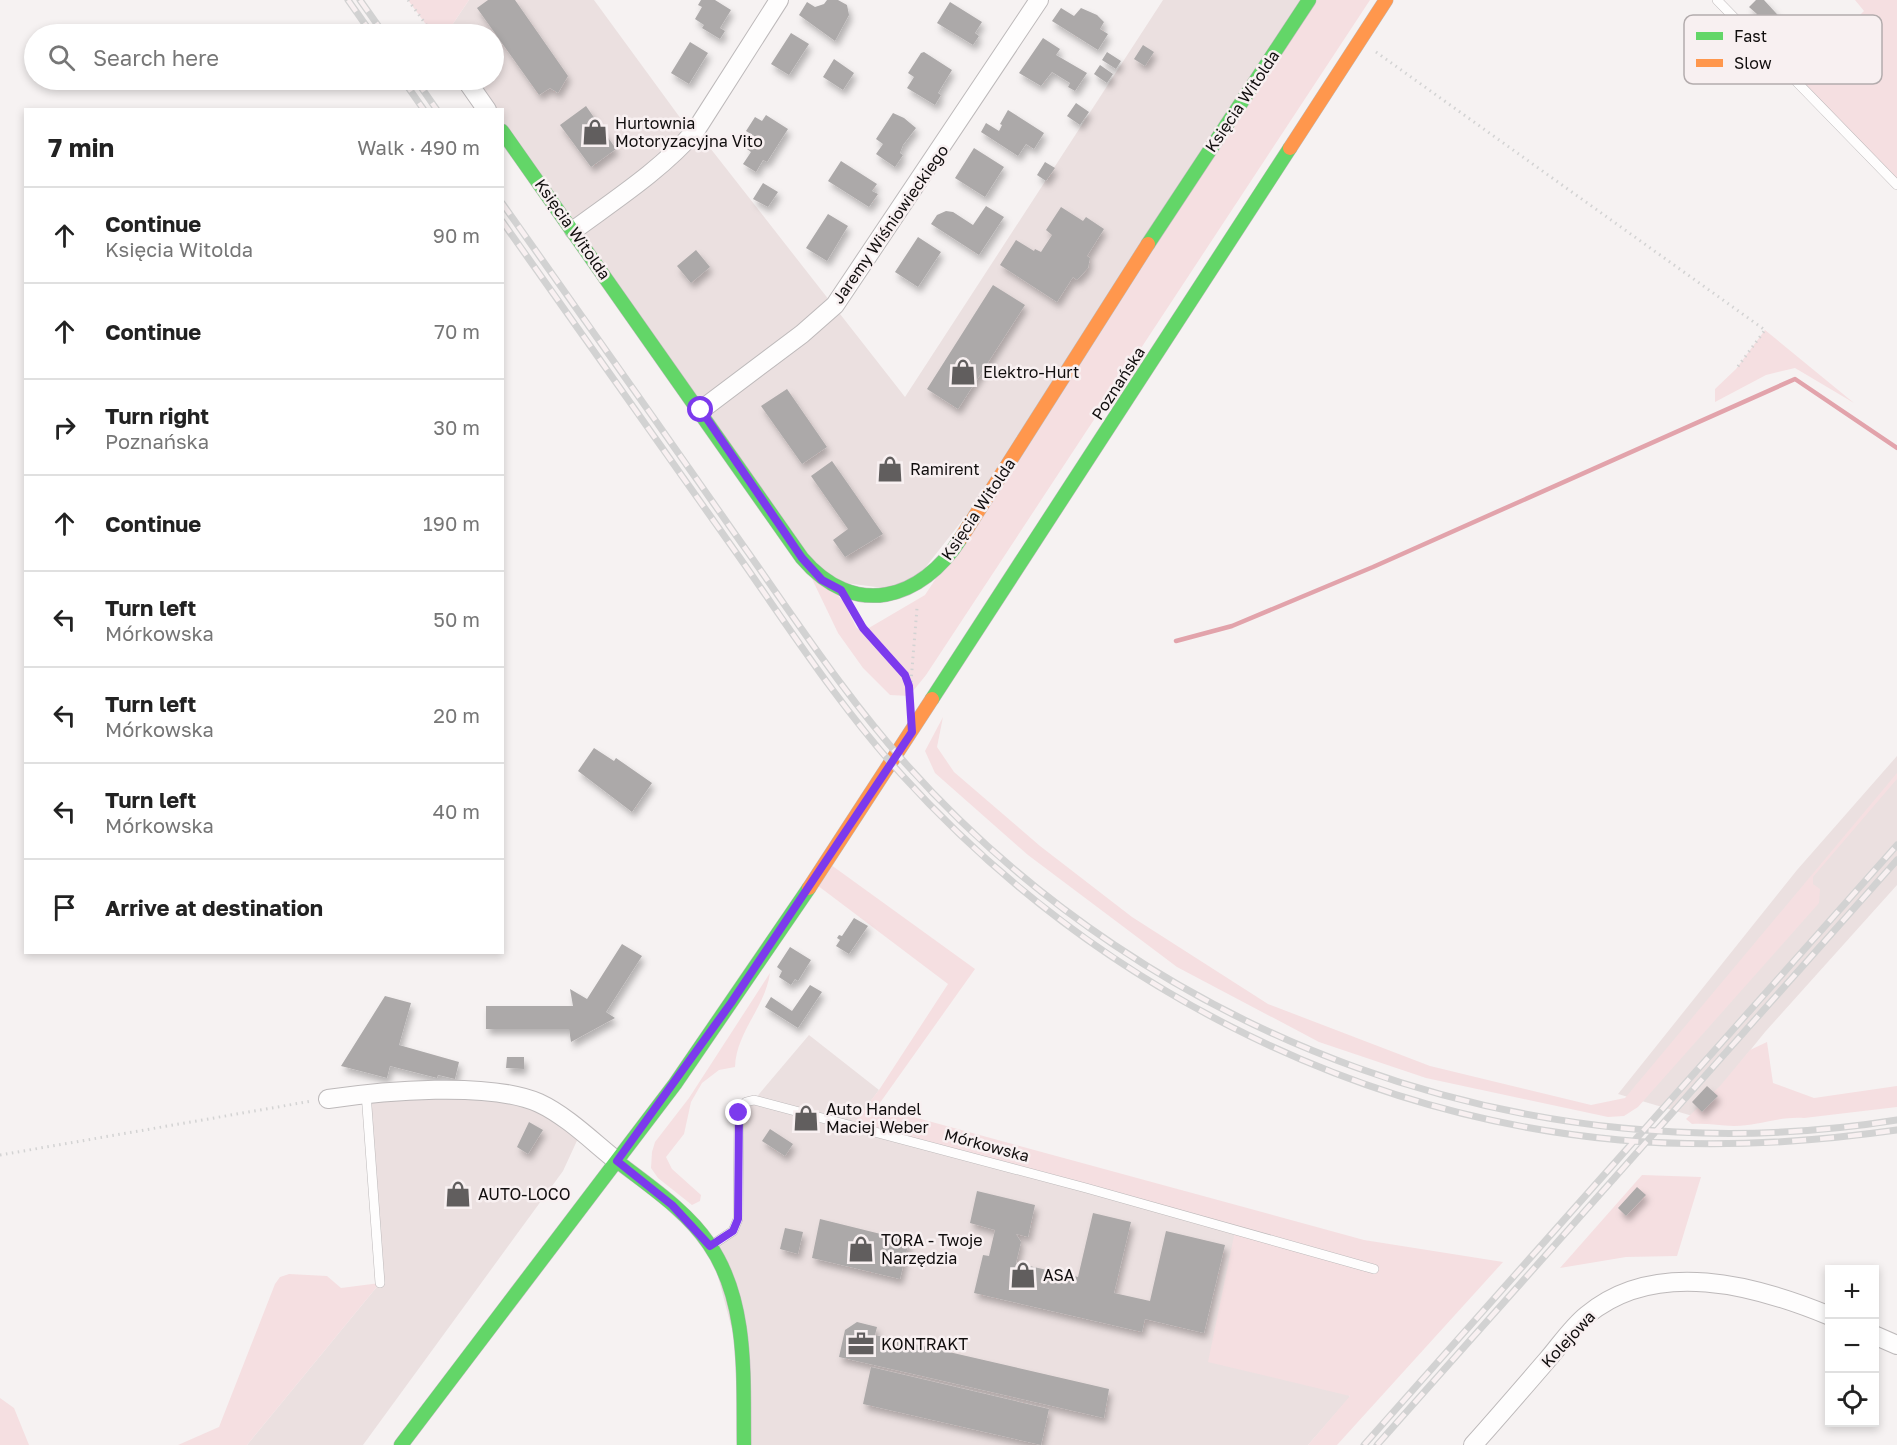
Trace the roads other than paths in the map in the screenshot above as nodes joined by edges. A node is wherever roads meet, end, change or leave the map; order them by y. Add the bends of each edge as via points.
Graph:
1 (779, 0) edge
2 (1039, 0) edge
3 (1309, 0) edge
4 (1386, 0) edge
5 (1717, 0) edge
6 (1732, 15) edge
7 (1799, 84) edge
8 (473, 90) edge
9 (486, 108) edge
10 (504, 133) edge
11 (1897, 184) edge
12 (574, 230) junction
13 (701, 410) junction
14 (366, 1093) junction
15 (327, 1099) road end
16 (617, 1161) junction
17 (710, 1246) junction
18 (1374, 1269) dead end
19 (380, 1283) dead end
20 (1825, 1314) edge
21 (1879, 1337) edge
22 (1897, 1344) edge
23 (401, 1445) edge
24 (744, 1445) edge
25 (1473, 1445) edge

1 - 12 street via 696,130 653,172
2 - 13 street, Jaremy Wiśniowieckiego via 841,298 802,334
3 - 13 main road, Księcia Witolda via 1178,196 952,552 932,574 907,591 878,597 849,593 822,580 802,558
4 - 16 main road, Poznańska via 878,784 724,1012
5 - 6 lane
7 - 11 lane
8 - 9 street
10 - 12 main road, Księcia Witolda
12 - 13 main road, Księcia Witolda
14 - 15 street
14 - 16 street via 511,1095 539,1103
14 - 19 lane
16 - 17 main road via 672,1205
16 - 23 main road, Poznańska
17 - 18 lane, Mórkowska via 733,1231 738,1219 739,1113 746,1102 754,1100
17 - 24 main road via 730,1290 738,1322
20 - 25 street, Kolejowa via 1740,1287 1711,1283 1676,1281 1628,1291 1586,1316
21 - 22 street

